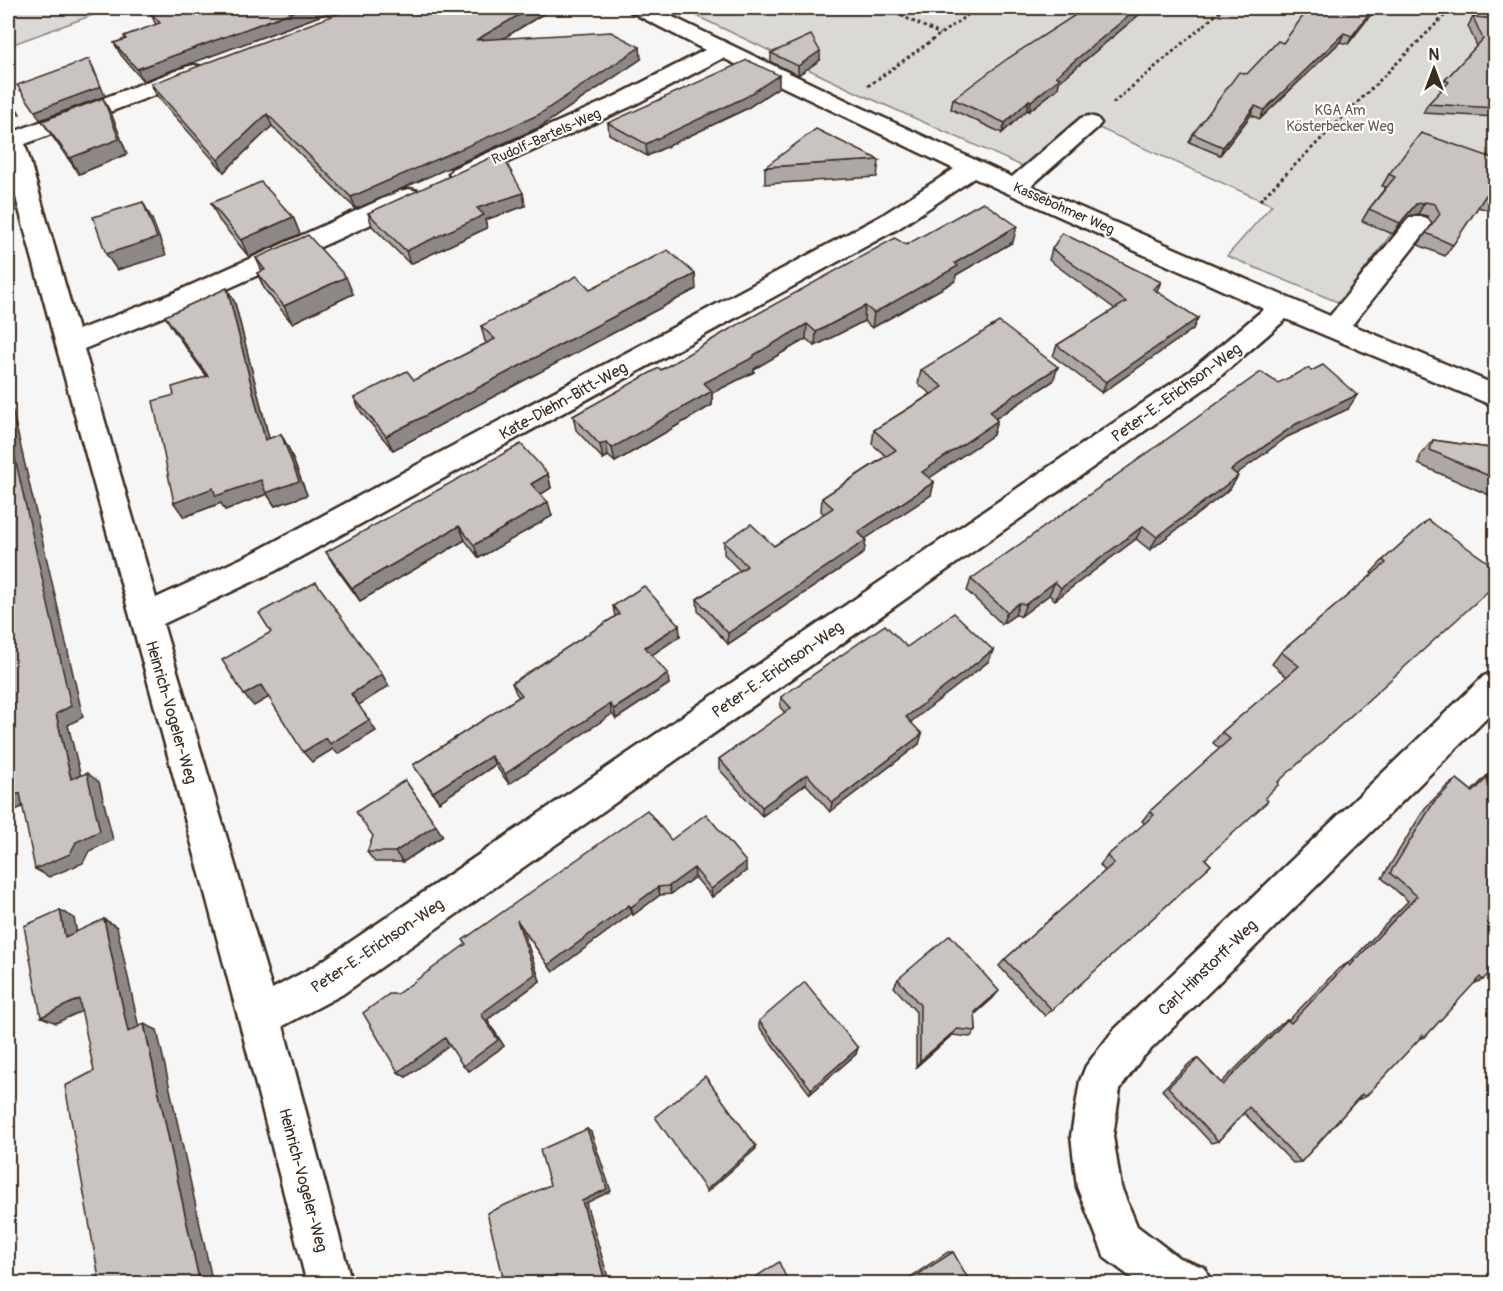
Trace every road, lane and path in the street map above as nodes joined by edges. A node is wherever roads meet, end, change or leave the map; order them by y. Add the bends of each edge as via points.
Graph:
1 (638, 8) edge
2 (885, 8) edge
3 (977, 8) edge
4 (1224, 8) edge
5 (1452, 8) edge
6 (1491, 8) edge
7 (1496, 20) edge
8 (940, 34) junction
9 (722, 50) junction
10 (221, 62) edge
11 (838, 106) junction
12 (1089, 123) joint
13 (10, 142) edge
14 (973, 168) junction
15 (1015, 186) junction
16 (1260, 200) dead end
17 (1418, 224) dead end
18 (1283, 306) junction
19 (1334, 329) junction
20 (69, 344) junction
21 (1496, 397) edge
22 (145, 618) junction
23 (1496, 686) edge
24 (260, 1016) junction
25 (330, 1284) edge
26 (1189, 1284) edge

1 - 9 street, Kassebohmer Weg
2 - 8 path
3 - 8 path
4 - 12 path
5 - 16 path
6 - 7 path
8 - 11 path
9 - 11 street, Kassebohmer Weg
9 - 20 street, Rudolf-Bartels-Weg via 624,101 178,300
10 - 13 street, Heinrich-Vogeler-Weg
11 - 14 street, Kassebohmer Weg
12 - 15 street
13 - 20 street, Heinrich-Vogeler-Weg
14 - 15 street, Kassebohmer Weg
14 - 22 street, Kate-Diehn-Bitt-Weg via 890,222 264,562
15 - 18 street, Kassebohmer Weg
17 - 19 street
18 - 19 street, Kassebohmer Weg
18 - 24 street, Peter-E.-Erichson-Weg via 1200,378 329,980
19 - 21 street, Kassebohmer Weg
20 - 22 street, Heinrich-Vogeler-Weg
22 - 24 street, Heinrich-Vogeler-Weg
23 - 26 street, Carl-Hinstorff-Weg via 1126,1045 1101,1081 1092,1136 1099,1187 1121,1242 1164,1274
24 - 25 street, Heinrich-Vogeler-Weg

